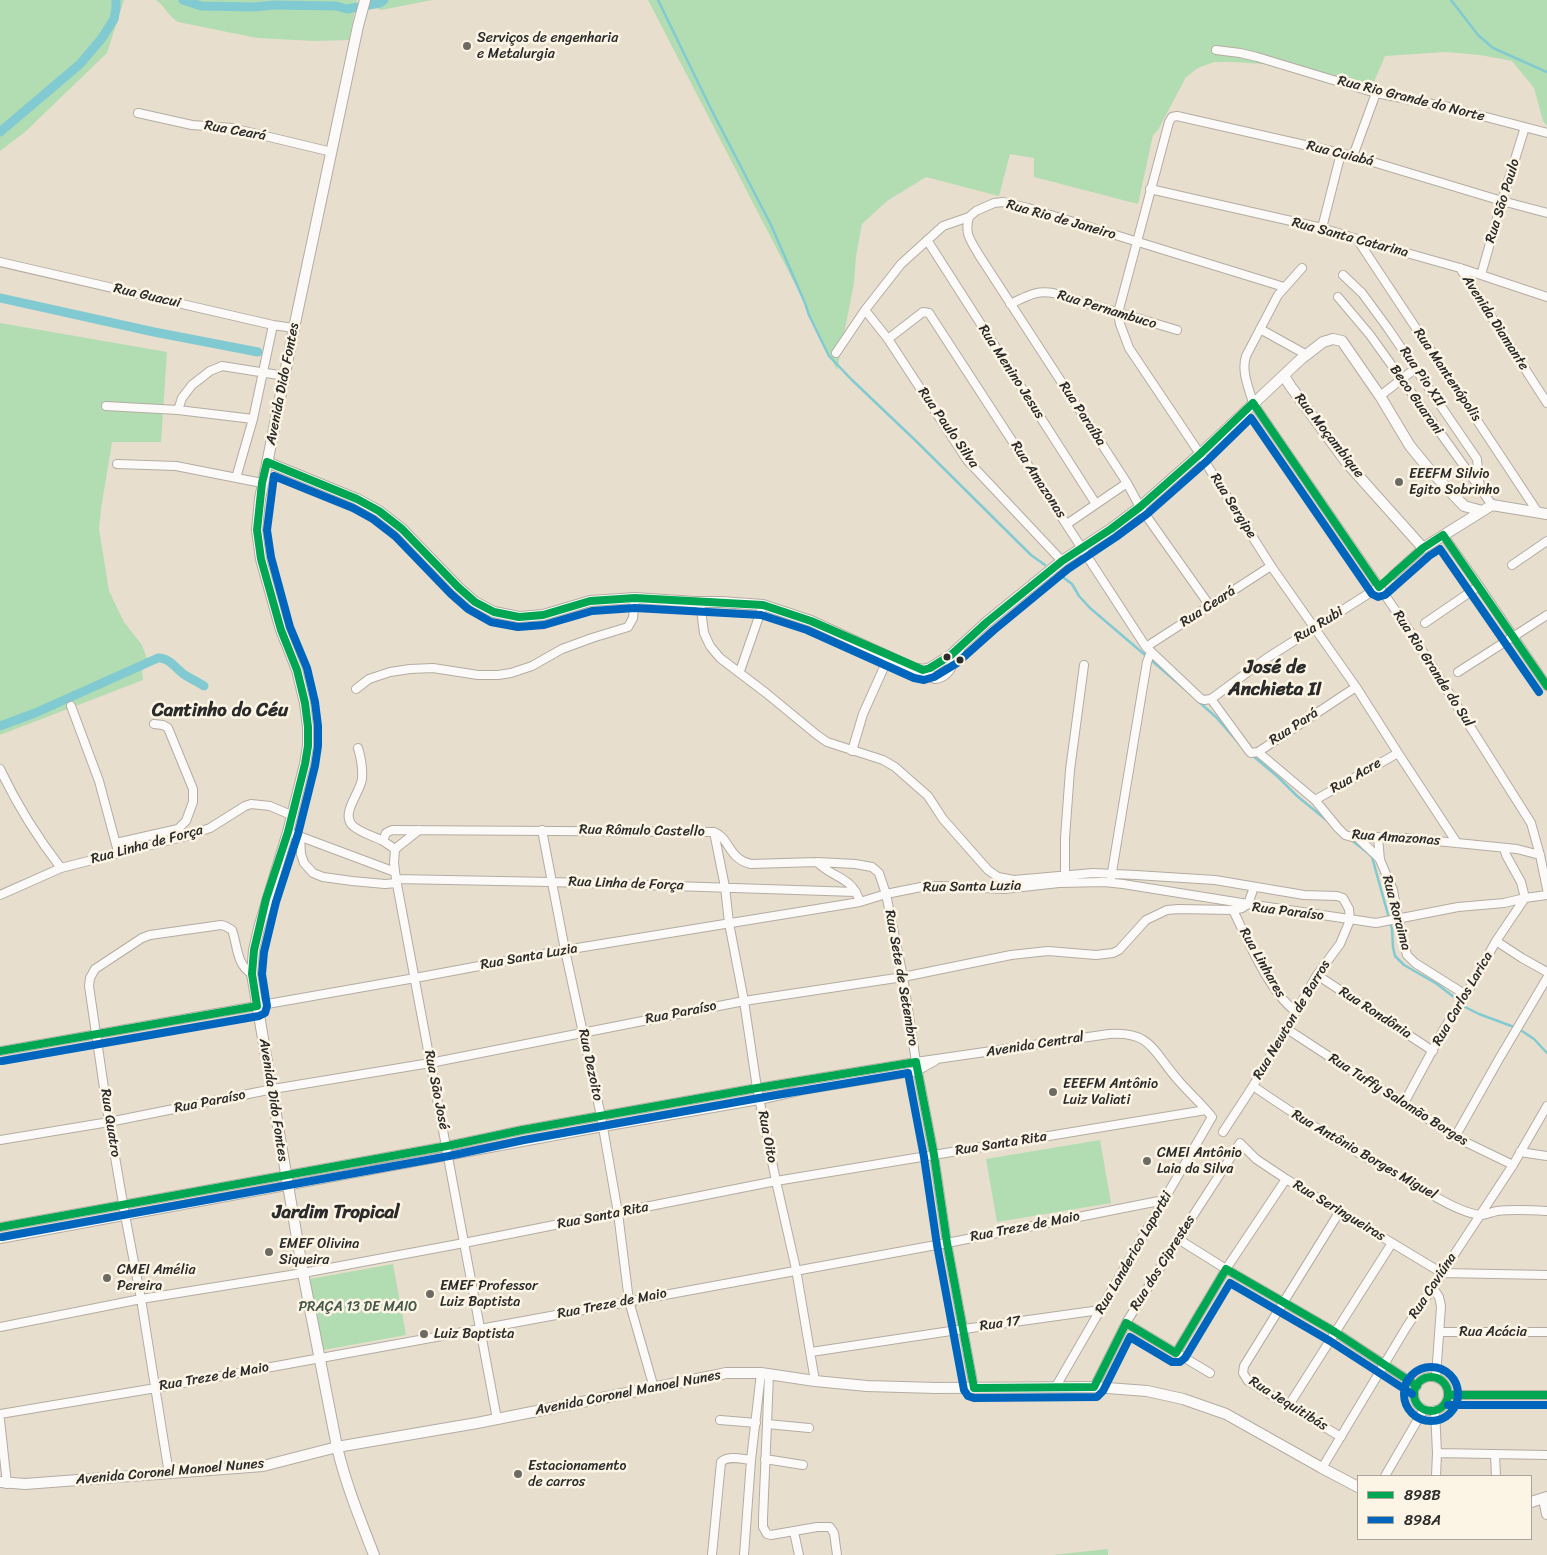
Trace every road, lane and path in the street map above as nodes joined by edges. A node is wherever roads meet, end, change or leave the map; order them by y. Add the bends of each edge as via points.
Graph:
1 (365, 0) edge
2 (1216, 50) dead end
3 (1376, 93) junction
4 (138, 113) dead end
5 (1525, 127) junction
6 (1547, 134) edge
7 (332, 152) junction
8 (1341, 154) junction
9 (1353, 156) junction
10 (1150, 189) junction
11 (1502, 201) junction
12 (1547, 213) edge
13 (968, 217) junction
14 (1322, 228) junction
15 (927, 240) junction
16 (1357, 240) junction
17 (1138, 242) junction
18 (0, 262) edge
19 (1302, 268) dead end
20 (1460, 268) junction
21 (1481, 275) junction
22 (1343, 276) dead end
23 (1284, 287) junction
24 (1338, 297) dead end
25 (1547, 297) edge
26 (1010, 304) junction
27 (865, 310) junction
28 (1118, 313) junction
29 (273, 326) junction
30 (294, 328) junction
31 (1260, 328) junction
32 (1177, 330) dead end
33 (888, 339) junction
34 (836, 353) dead end
35 (1307, 355) junction
36 (1416, 368) junction
37 (262, 373) junction
38 (285, 376) junction
39 (1284, 376) junction
40 (1401, 380) junction
41 (1380, 396) junction
42 (1253, 403) junction
43 (1547, 403) edge
44 (106, 406) dead end
45 (178, 410) junction
46 (253, 419) junction
47 (1200, 454) junction
48 (267, 462) junction
49 (117, 464) dead end
50 (236, 478) junction
51 (262, 483) junction
52 (1127, 483) junction
53 (1480, 489) junction
54 (1096, 504) junction
55 (1492, 505) junction
56 (1464, 506) junction
57 (1140, 507) junction
58 (1482, 512) junction
59 (1542, 512) edge
60 (1463, 522) junction
61 (1067, 524) junction
62 (1443, 535) junction
63 (1547, 541) edge
64 (1083, 548) junction
65 (1423, 548) junction
66 (1062, 561) junction
67 (1512, 565) dead end
68 (1271, 566) junction
69 (1393, 575) dead end
70 (1479, 586) junction
71 (1379, 587) junction
72 (635, 598) junction
73 (700, 602) junction
74 (763, 605) junction
75 (1210, 606) junction
76 (1547, 615) edge
77 (1425, 623) dead end
78 (1315, 627) junction
79 (1514, 637) junction
80 (1148, 654) junction
81 (889, 656) junction
82 (1084, 665) dead end
83 (740, 672) junction
84 (1458, 672) dead end
85 (1547, 686) edge
86 (1356, 687) junction
87 (356, 689) dead end
88 (1211, 699) junction
89 (70, 706) dead end
90 (154, 724) dead end
91 (358, 748) dead end
92 (852, 751) junction
93 (1258, 752) junction
94 (1398, 753) junction
95 (0, 769) edge
96 (1315, 800) junction
97 (292, 816) junction
98 (419, 830) junction
99 (542, 830) junction
100 (288, 832) junction
101 (714, 832) junction
102 (300, 837) junction
103 (1378, 837) junction
104 (1358, 838) junction
105 (384, 841) junction
106 (116, 843) junction
107 (1457, 843) junction
108 (1504, 848) junction
109 (395, 849) junction
110 (118, 852) junction
111 (1540, 855) junction
112 (1380, 860) junction
113 (818, 862) junction
114 (61, 868) junction
115 (1111, 874) junction
116 (1066, 875) junction
117 (396, 878) junction
118 (551, 882) junction
119 (1110, 883) junction
120 (1254, 887) junction
121 (725, 888) junction
122 (1547, 889) edge
123 (856, 892) junction
124 (886, 894) junction
125 (1547, 895) edge
126 (0, 896) edge
127 (1525, 898) junction
128 (860, 902) junction
129 (1248, 904) junction
130 (1233, 910) junction
131 (1396, 919) junction
132 (1350, 920) junction
133 (729, 923) junction
134 (1496, 941) junction
135 (565, 950) junction
136 (1547, 972) edge
137 (252, 974) junction
138 (1317, 975) junction
139 (903, 977) junction
140 (415, 978) junction
141 (1547, 978) edge
142 (1466, 995) junction
143 (744, 1001) junction
144 (257, 1006) junction
145 (1295, 1011) junction
146 (1287, 1029) junction
147 (583, 1032) junction
148 (96, 1035) junction
149 (0, 1051) edge
150 (1433, 1051) junction
151 (939, 1059) junction
152 (916, 1062) junction
153 (430, 1063) junction
154 (917, 1071) junction
155 (1253, 1086) junction
156 (757, 1088) junction
157 (273, 1089) junction
158 (759, 1100) junction
159 (1404, 1103) junction
160 (1547, 1106) edge
161 (1206, 1110) junction
162 (601, 1116) junction
163 (109, 1122) junction
164 (603, 1127) junction
165 (1223, 1132) dead end
166 (1455, 1138) junction
167 (0, 1140) edge
168 (1240, 1144) joint
169 (447, 1146) junction
170 (1520, 1152) junction
171 (934, 1155) junction
172 (449, 1156) junction
173 (1547, 1156) edge
174 (1513, 1164) junction
175 (286, 1175) junction
176 (1286, 1179) junction
177 (776, 1181) junction
178 (288, 1186) junction
179 (1164, 1200) junction
180 (123, 1205) junction
181 (1340, 1211) junction
182 (1547, 1211) edge
183 (618, 1213) junction
184 (125, 1215) junction
185 (1480, 1215) junction
186 (0, 1227) edge
187 (0, 1239) edge
188 (1178, 1239) junction
189 (464, 1243) junction
190 (947, 1243) junction
191 (1392, 1244) junction
192 (1226, 1269) junction
193 (796, 1270) junction
194 (303, 1273) junction
195 (1442, 1273) junction
196 (1547, 1275) edge
197 (1433, 1288) junction
198 (141, 1299) junction
199 (629, 1301) junction
200 (1285, 1302) junction
201 (1100, 1310) junction
202 (1126, 1323) junction
203 (0, 1326) edge
204 (480, 1329) junction
205 (964, 1329) junction
206 (1335, 1332) junction
207 (1440, 1332) junction
208 (1547, 1332) edge
209 (811, 1352) junction
210 (1176, 1353) junction
211 (319, 1358) junction
212 (1384, 1364) junction
213 (1210, 1373) dead end
214 (765, 1374) junction
215 (1436, 1377) junction
216 (815, 1381) junction
217 (1416, 1386) junction
218 (1094, 1387) junction
219 (156, 1388) junction
220 (654, 1388) junction
221 (974, 1388) junction
222 (1055, 1388) junction
223 (1448, 1395) junction
224 (1547, 1395) edge
225 (1290, 1405) junction
226 (1424, 1409) junction
227 (1435, 1410) junction
228 (0, 1414) edge
229 (497, 1419) junction
230 (0, 1420) edge
231 (720, 1420) dead end
232 (756, 1423) junction
233 (767, 1424) junction
234 (809, 1428) dead end
235 (1341, 1438) junction
236 (337, 1447) junction
237 (1437, 1453) junction
238 (1495, 1455) junction
239 (1547, 1455) edge
240 (751, 1460) junction
241 (765, 1460) junction
242 (803, 1465) dead end
243 (1322, 1468) junction
244 (169, 1474) junction
245 (1386, 1475) edge
246 (1436, 1475) edge
247 (1496, 1475) edge
248 (4, 1483) edge
249 (1357, 1486) edge
250 (1546, 1498) edge
251 (1532, 1502) edge
252 (1547, 1514) edge
253 (794, 1532) junction
254 (374, 1555) edge
255 (712, 1555) edge
256 (744, 1555) edge
257 (799, 1555) edge
258 (837, 1555) edge

1 - 7 street, Avenida Dido Fontes
2 - 3 street, Rua Rio Grande do Norte via 1257,57
3 - 5 street, Rua Rio Grande do Norte via 1448,106
3 - 9 street
4 - 7 street, Rua Ceará via 192,125 232,128
5 - 6 street, Rua Rio Grande do Norte
5 - 11 street, Rua São Paulo
7 - 30 street, Avenida Dido Fontes
8 - 9 street, Rua Cuiabá
8 - 10 street, Rua Cuiabá via 1177,116 1169,122
8 - 14 street
9 - 11 street, Rua Cuiabá
10 - 14 street, Rua Santa Catarina
10 - 17 street
11 - 12 street, Rua Cuiabá
11 - 21 street, Rua São Paulo
13 - 15 street, Rua Rio de Janeiro via 943,226
13 - 17 street, Rua Rio de Janeiro via 1004,202
13 - 26 street, Rua Paraíba via 968,235
14 - 16 street, Rua Santa Catarina
15 - 27 street, Rua Rio de Janeiro via 901,264
15 - 54 street, Rua Menino Jesus
16 - 20 street, Rua Santa Catarina
16 - 59 street, Rua Mantenópolis
17 - 23 street, Rua Rio de Janeiro
17 - 28 street
18 - 29 street, Rua Guacui
19 - 23 street, Rua Rio Grande do Sul
20 - 21 street, Rua Santa Catarina
20 - 43 street, Avenida Diamante
21 - 25 street, Rua Santa Catarina
22 - 36 street, Rua Pio XII via 1362,293
23 - 31 street, Rua Rio Grande do Sul
24 - 40 street, Beco Guarani via 1370,335
26 - 28 street, Rua Pernambuco via 1043,292
26 - 52 street, Rua Paraíba
27 - 33 street, Rua Paulo Silva
27 - 34 street, Rua Rio de Janeiro
28 - 32 street, Rua Pernambuco
28 - 47 street, Rua Sergipe via 1129,348
29 - 30 street, Rua Guacui
29 - 37 street
30 - 38 street, Avenida Dido Fontes
31 - 35 street
31 - 42 street, Rua Rio Grande do Sul via 1244,363
33 - 61 street, Rua Amazonas via 923,312 929,313
33 - 66 street, Rua Paulo Silva via 967,460
35 - 39 street
35 - 41 street via 1323,342 1342,341
36 - 40 street
36 - 53 street, Rua Pio XII via 1477,459
37 - 38 street
37 - 45 street via 222,366 210,371 192,385
37 - 46 street
38 - 48 street, Avenida Dido Fontes
39 - 42 street
39 - 65 street, Rua Moçambique via 1347,463
40 - 41 street
40 - 53 street, Beco Guarani
41 - 56 street via 1410,446
42 - 47 street
42 - 71 street, Rua Rio Grande do Sul
44 - 45 street
45 - 46 street
46 - 50 street
47 - 57 street
47 - 68 street, Rua Sergipe
48 - 51 street, Avenida Dido Fontes
48 - 72 street via 378,511 402,529 475,602 494,612 519,617 543,615 590,601
49 - 50 street via 176,466
50 - 51 street
51 - 97 street, Avenida Dido Fontes via 257,530 261,559 297,670 308,727 305,764
52 - 54 street
52 - 57 street, Rua Paraíba
53 - 55 street, Beco Guarani
54 - 61 street
55 - 58 street
55 - 59 street
56 - 58 street
56 - 60 street
57 - 64 street
57 - 75 street, Rua Paraíba
58 - 60 street
60 - 62 street
61 - 64 street, Rua Amazonas
62 - 65 street
62 - 70 street
63 - 67 street
64 - 66 street
64 - 80 street, Rua Amazonas
65 - 69 street
66 - 81 street via 960,646 948,672 940,677 934,678
68 - 75 street, Rua Ceará
68 - 78 street, Rua Sergipe
70 - 77 street
70 - 79 street
71 - 78 street, Rua Rubi
71 - 111 street, Rua Rio Grande do Sul via 1531,822
72 - 73 street
72 - 87 street via 633,618 628,627 562,650 532,666 498,675 433,668 410,669 369,679
73 - 74 street
73 - 83 street via 704,633 710,646 720,658
74 - 81 street
74 - 83 street
75 - 80 street, Rua Ceará
76 - 79 street
78 - 86 street, Rua Sergipe
78 - 88 street, Rua Rubi
79 - 84 street
79 - 85 street
80 - 88 street, Rua Amazonas via 1200,699
80 - 115 street
81 - 92 street
82 - 116 street via 1070,770
83 - 92 street via 817,735
86 - 93 street, Rua Pará
86 - 94 street, Rua Sergipe
88 - 93 street, Rua Amazonas via 1249,751
89 - 106 street via 99,781
90 - 106 street via 168,728 193,789 193,802 186,821 178,829
91 - 105 street via 362,779 350,807 349,820 362,832
92 - 116 street via 883,760 908,777 928,796 988,870 998,877 1014,880
93 - 96 street, Rua Amazonas
94 - 96 street, Rua Acre
94 - 107 street, Rua Sergipe
95 - 114 street via 16,804
96 - 104 street, Rua Amazonas via 1345,835
97 - 100 street, Avenida Dido Fontes
97 - 110 street, Rua Linha de Força via 270,806 251,804 210,828
98 - 99 street, Rua Rômulo Castello
98 - 105 street, Rua Rômulo Castello via 392,830 386,833
98 - 109 street
99 - 101 street, Rua Rômulo Castello
99 - 118 street, Rua Dezoito
100 - 102 street, Rua Linha de Força
100 - 137 street, Avenida Dido Fontes via 259,928
101 - 113 street, Rua Rômulo Castello via 742,862
101 - 121 street, Rua Oito
102 - 117 street, Rua Linha de Força
102 - 117 street via 304,863 323,877 385,884
103 - 104 street, Rua Amazonas
103 - 107 street, Rua Amazonas
103 - 112 street, Rua Roraima
104 - 112 street, Rua Roraima
105 - 109 street
106 - 110 street
107 - 108 street, Rua Amazonas
108 - 111 street, Rua Amazonas
108 - 127 street via 1521,882
109 - 117 street, Rua São José
110 - 114 street, Rua Linha de Força
111 - 122 street, Rua Rio Grande do Sul
112 - 131 street, Rua Roraima via 1393,890
113 - 123 street via 828,872 850,884
113 - 124 street, Rua Rômulo Castello via 872,868 879,873
114 - 126 street, Rua Linha de Força
115 - 116 street
115 - 119 street
115 - 120 street via 1215,880
117 - 118 street, Rua Linha de Força
117 - 140 street, Rua São José
118 - 121 street, Rua Linha de Força
118 - 135 street, Rua Dezoito
119 - 124 street, Rua Santa Luzia via 1059,883 1004,889 942,886
119 - 129 street, Rua Santa Luzia
120 - 129 street
120 - 132 street via 1304,895 1337,896 1348,905
121 - 123 street, Rua Linha de Força
121 - 133 street, Rua Oito
123 - 128 street
124 - 128 street, Rua Santa Luzia
124 - 139 street, Rua Sete de Setembro
125 - 127 street, Rua Paraíso
127 - 131 street, Rua Paraíso
127 - 134 street, Rua Carlos Larica
128 - 133 street, Rua Santa Luzia
129 - 130 street, Rua Paraíso
129 - 132 street, Rua Paraíso
130 - 139 street, Rua Paraíso via 1167,910 1146,920 1113,953 1030,952
130 - 145 street, Rua Linhares via 1274,988
131 - 132 street, Rua Paraíso via 1376,923
131 - 142 street, Rua Roraima via 1411,960
132 - 138 street, Rua Newton de Barros via 1340,944
133 - 135 street, Rua Santa Luzia
133 - 143 street, Rua Oito
134 - 136 street
134 - 142 street, Rua Carlos Larica
135 - 140 street, Rua Santa Luzia
135 - 147 street, Rua Dezoito
137 - 144 street, Avenida Dido Fontes
137 - 148 street, Rua Quatro via 243,967 232,930 225,926 146,936 92,973 89,986
138 - 145 street, Rua Newton de Barros
138 - 150 street, Rua Rondônia
139 - 143 street, Rua Paraíso
139 - 152 street, Rua Sete de Setembro
140 - 144 street, Rua Santa Luzia
140 - 153 street, Rua São José
141 - 166 street
142 - 150 street, Rua Carlos Larica
143 - 147 street, Rua Paraíso
143 - 156 street, Rua Oito
144 - 148 street, Rua Santa Luzia
144 - 157 street, Avenida Dido Fontes
145 - 146 street, Rua Newton de Barros
146 - 155 street, Rua Newton de Barros
146 - 159 street, Rua Tuffy Salomão Borges
147 - 153 street, Rua Paraíso
147 - 162 street, Rua Dezoito
148 - 149 street, Rua Santa Luzia
148 - 163 street, Rua Quatro
150 - 159 street, Rua Carlos Larica
151 - 152 street, Avenida Central
151 - 154 street, Avenida Central
151 - 161 street, Avenida Central via 1109,1034 1131,1034 1147,1041
152 - 154 street, Rua Sete de Setembro
152 - 156 street, Avenida Central
153 - 157 street, Rua Paraíso
153 - 169 street, Rua São José
154 - 158 street, Avenida Central
154 - 171 street, Rua Sete de Setembro
155 - 165 street, Rua Newton de Barros
155 - 185 street, Rua Antônio Borges Miguel via 1304,1121 1390,1171 1446,1202
156 - 158 street, Rua Oito
156 - 162 street, Avenida Central
157 - 163 street, Rua Paraíso
157 - 175 street, Avenida Dido Fontes
158 - 164 street, Avenida Central
158 - 177 street, Rua Oito
159 - 166 street, Rua Tuffy Salomão Borges
160 - 170 street, Rua Caviúna
161 - 171 street, Rua Santa Rita
161 - 179 street, Rua Landerico Laportti via 1212,1117
162 - 164 street, Rua Dezoito
162 - 169 street, Avenida Central
163 - 167 street, Rua Paraíso
163 - 180 street, Rua Quatro
164 - 172 street, Avenida Central
164 - 183 street, Rua Dezoito
166 - 174 street, Rua Tuffy Salomão Borges
168 - 176 street, Rua Seringueiras
168 - 188 street, Rua dos Ciprestes
169 - 172 street, Rua São José
169 - 175 street, Avenida Central
170 - 173 street
170 - 174 street, Rua Caviúna
171 - 177 street, Rua Santa Rita
171 - 190 street, Rua Sete de Setembro
172 - 178 street, Avenida Central
172 - 189 street, Rua São José
174 - 185 street, Rua Caviúna
175 - 178 street, Avenida Dido Fontes
175 - 180 street, Avenida Central
176 - 181 street, Rua Seringueiras
176 - 192 street
177 - 183 street, Rua Santa Rita
177 - 193 street, Rua Oito
178 - 184 street, Avenida Central
178 - 194 street, Avenida Dido Fontes
179 - 190 street, Rua Treze de Maio
179 - 201 street, Rua Landerico Laportti
180 - 184 street, Rua Quatro
180 - 186 street, Avenida Central
181 - 191 street, Rua Seringueiras
181 - 200 street
182 - 185 street via 1498,1211
183 - 189 street, Rua Santa Rita
183 - 199 street, Rua Dezoito
184 - 187 street, Avenida Central
184 - 198 street, Rua Quatro
185 - 195 street, Rua Caviúna
188 - 192 street
188 - 202 street, Rua dos Ciprestes
189 - 194 street, Rua Santa Rita
189 - 204 street, Rua São José
190 - 193 street, Rua Treze de Maio
190 - 205 street, Rua Sete de Setembro
191 - 195 street, Rua Seringueiras
191 - 206 street
192 - 200 street
192 - 210 street
193 - 199 street, Rua Treze de Maio
193 - 209 street, Rua Oito
194 - 198 street, Rua Santa Rita
194 - 211 street, Avenida Dido Fontes
195 - 196 street
195 - 197 street, Rua Caviúna
197 - 207 street via 1441,1306
197 - 212 street, Rua Caviúna
198 - 203 street, Rua Santa Rita
198 - 219 street, Rua Quatro
199 - 204 street, Rua Treze de Maio
199 - 220 street, Rua Dezoito
200 - 206 street
200 - 225 street, Rua Jequitibás via 1244,1366 1243,1374 1248,1381
201 - 205 street, Rua 17
201 - 222 street, Rua Landerico Laportti
202 - 210 street
202 - 218 street, Rua dos Ciprestes
204 - 211 street, Rua Treze de Maio
204 - 229 street, Rua São José
205 - 209 street, Rua 17
205 - 221 street, Rua Sete de Setembro
206 - 212 street
206 - 225 street
207 - 208 street, Rua Acácia
207 - 215 street
209 - 216 street, Rua Oito
210 - 213 street
211 - 219 street, Rua Treze de Maio
211 - 236 street, Avenida Dido Fontes
212 - 217 street
212 - 235 street, Rua Caviúna
214 - 216 street, Avenida Coronel Manoel Nunes
214 - 220 street, Avenida Coronel Manoel Nunes via 726,1374
214 - 232 street
214 - 233 street
215 - 217 street via 1425,1378
215 - 223 street via 1445,1384
216 - 221 street, Avenida Coronel Manoel Nunes via 867,1386
217 - 226 street via 1417,1402
218 - 222 street, Avenida Coronel Manoel Nunes
218 - 243 street, Avenida Coronel Manoel Nunes via 1147,1391 1212,1408
219 - 228 street, Rua Treze de Maio
219 - 244 street, Rua Quatro
220 - 229 street, Avenida Coronel Manoel Nunes
221 - 222 street, Avenida Coronel Manoel Nunes
223 - 224 street
223 - 227 street via 1444,1404
225 - 235 street, Rua Jequitibás
226 - 227 street
226 - 245 street
227 - 237 street
229 - 236 street, Avenida Coronel Manoel Nunes
230 - 248 street
231 - 232 street
232 - 240 street
233 - 234 street
233 - 241 street
235 - 243 street, Rua Caviúna
236 - 244 street, Avenida Coronel Manoel Nunes via 263,1466
236 - 254 street, Avenida Dido Fontes via 350,1496
237 - 238 street
237 - 246 street
238 - 239 street
238 - 247 street
240 - 255 street via 728,1458 720,1462
240 - 256 street
241 - 242 street
241 - 253 street via 763,1527 771,1535
243 - 249 street, Avenida Coronel Manoel Nunes
244 - 248 street, Avenida Coronel Manoel Nunes
250 - 251 street
250 - 252 street
253 - 257 street
253 - 258 street via 830,1527

